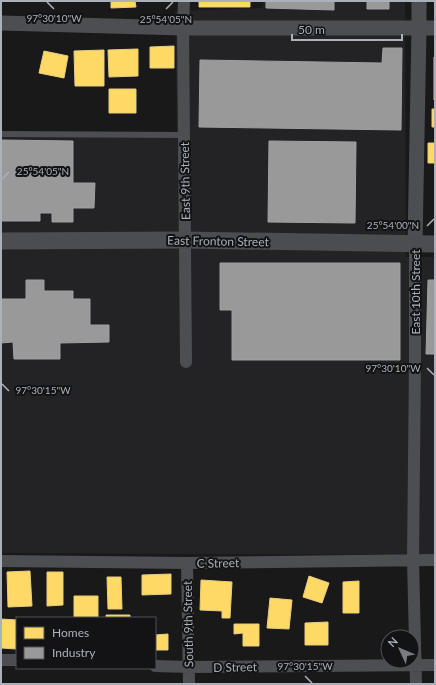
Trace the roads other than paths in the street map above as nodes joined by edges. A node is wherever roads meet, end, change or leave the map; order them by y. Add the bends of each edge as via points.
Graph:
1 (184, 1) edge
2 (419, 1) edge
3 (1, 23) edge
4 (183, 28) junction
5 (419, 28) junction
6 (435, 28) edge
7 (1, 134) edge
8 (184, 135) junction
9 (1, 240) edge
10 (185, 240) junction
11 (415, 244) junction
12 (435, 244) edge
13 (186, 362) dead end
14 (413, 560) junction
15 (435, 560) edge
16 (1, 561) edge
17 (187, 563) junction
18 (414, 629) edge
19 (1, 660) edge
20 (16, 660) edge
21 (380, 665) edge
22 (420, 665) edge
23 (435, 665) edge
24 (156, 666) edge
25 (189, 667) junction
26 (415, 669) edge
27 (189, 684) edge
28 (416, 684) edge

1 - 4 street, East 9th Street
2 - 5 street, East 10th Street
3 - 4 street
4 - 5 street
4 - 8 street, East 9th Street
5 - 6 street
5 - 11 street, East 10th Street
7 - 8 lane
8 - 10 street, East 9th Street
9 - 10 main road, East Fronton Street
10 - 11 main road, East Fronton Street
10 - 13 street, East 9th Street
11 - 12 main road, East Fronton Street
11 - 14 street, East 10th Street
14 - 15 street, C Street
14 - 17 street, C Street
14 - 18 street, East 10th Street
16 - 17 street, C Street
17 - 25 street, South 9th Street
19 - 20 street
21 - 25 street, D Street
22 - 23 street, D Street
24 - 25 street, D Street
25 - 27 street, South 9th Street
26 - 28 street, East 10th Street

